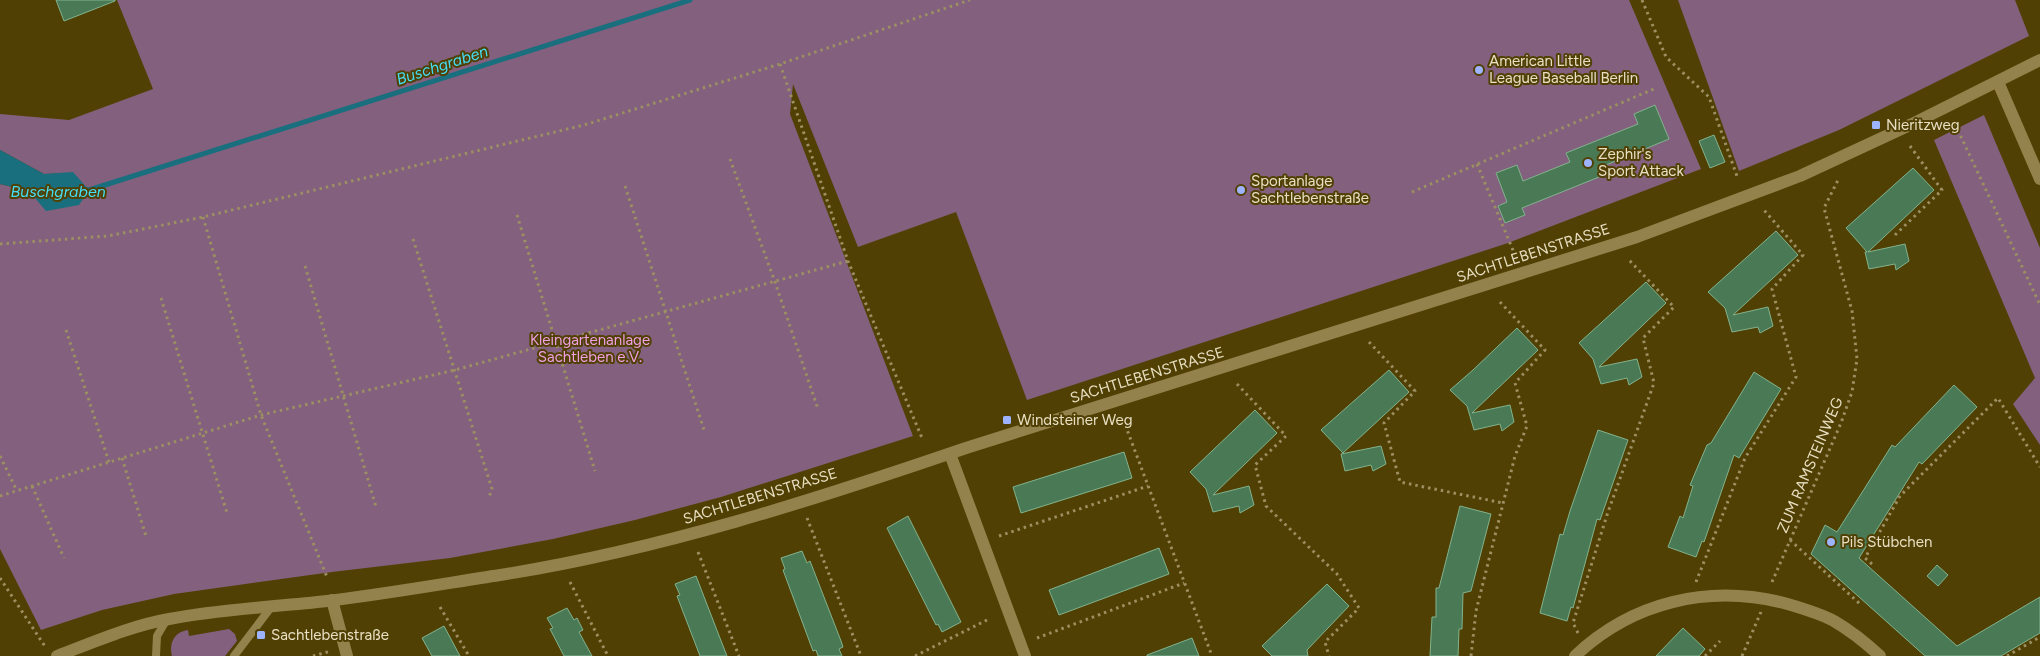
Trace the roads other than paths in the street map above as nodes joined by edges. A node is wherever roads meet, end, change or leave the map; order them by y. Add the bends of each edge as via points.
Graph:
1 (2040, 60) edge
2 (1998, 82) junction
3 (2040, 179) edge
4 (950, 454) junction
5 (332, 600) junction
6 (273, 605) junction
7 (167, 619) junction
8 (52, 652) edge
9 (345, 652) edge
10 (156, 656) edge
11 (234, 656) edge
12 (1025, 656) edge
13 (1574, 656) edge
14 (1880, 656) edge

1 - 2 street, SACHTLEBENSTRASSE
2 - 3 street
2 - 4 street, SACHTLEBENSTRASSE via 1800,176 1637,237
4 - 5 street, SACHTLEBENSTRASSE via 646,547 500,575
4 - 12 street
5 - 6 street, SACHTLEBENSTRASSE
5 - 9 street
6 - 7 street, SACHTLEBENSTRASSE
6 - 11 lane
7 - 8 street, SACHTLEBENSTRASSE
7 - 10 lane via 157,636
13 - 14 street via 1606,630 1643,611 1689,598 1731,595 1766,599 1821,615 1843,627

